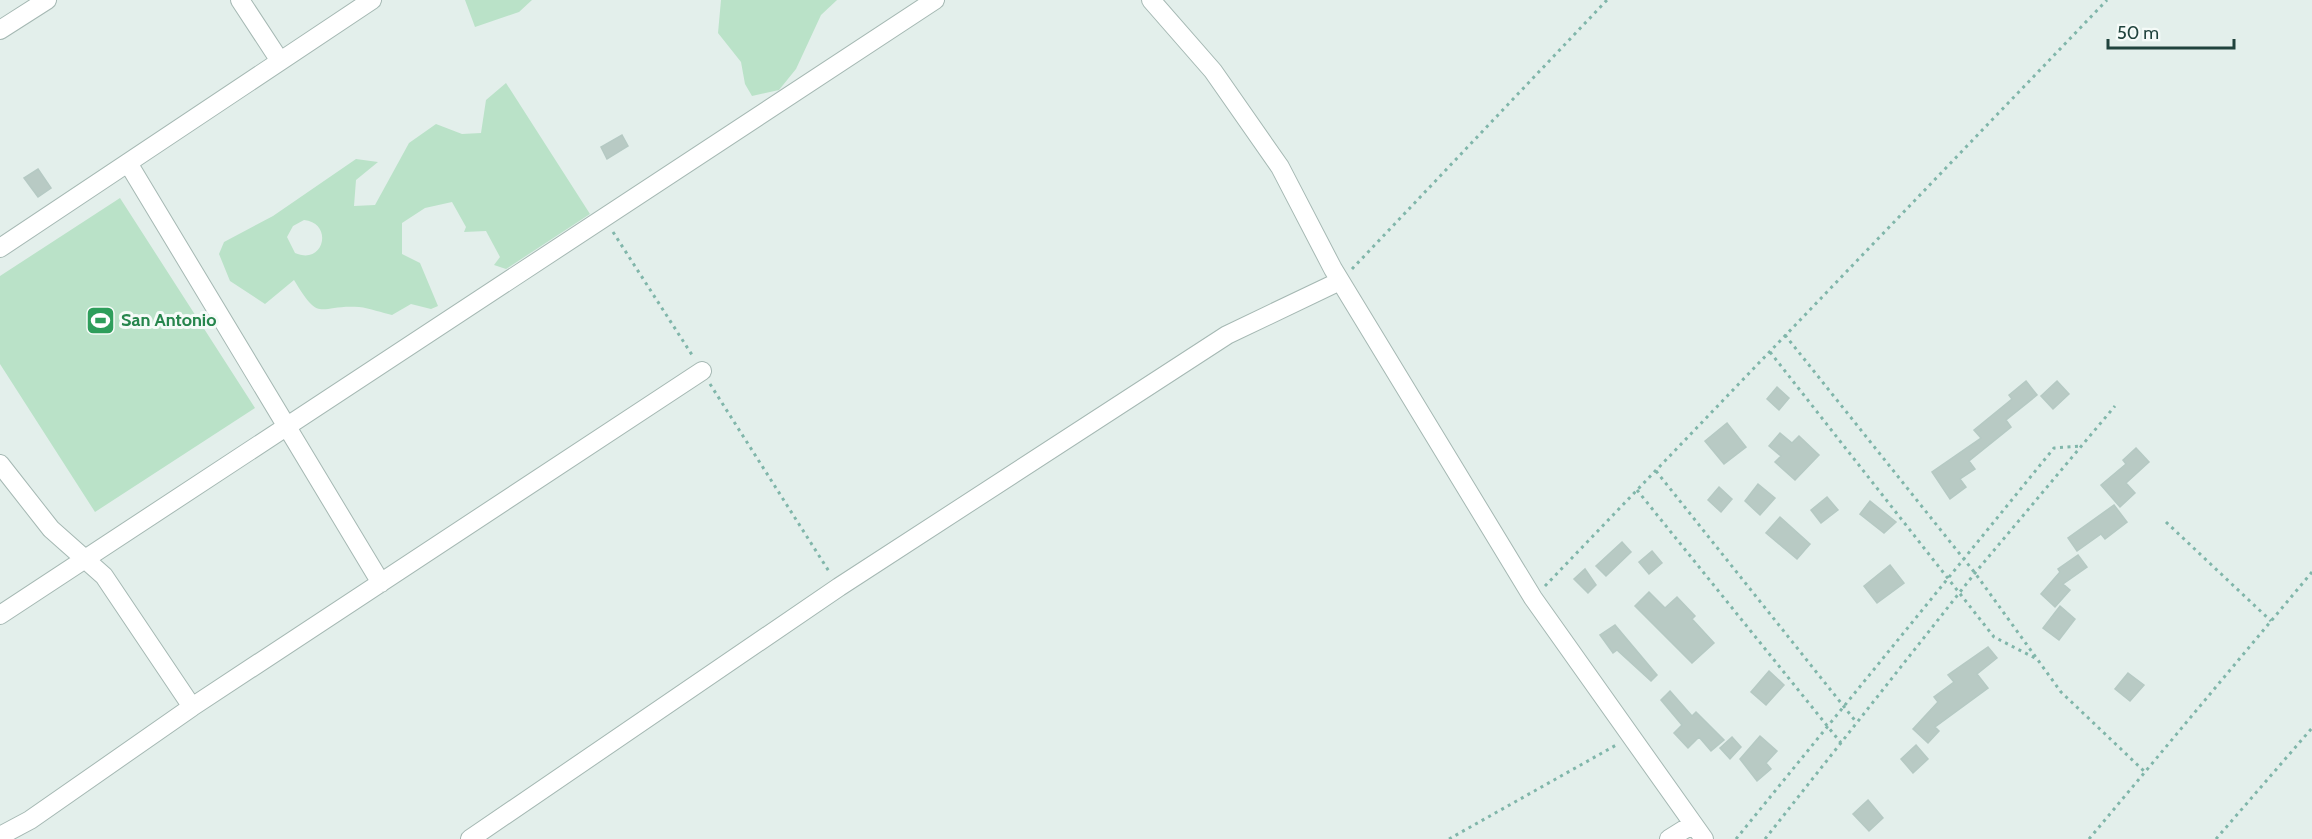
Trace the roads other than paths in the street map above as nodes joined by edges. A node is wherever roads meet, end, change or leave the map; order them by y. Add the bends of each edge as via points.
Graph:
1 (47, 0) edge
2 (240, 0) edge
3 (372, 0) edge
4 (934, 0) edge
5 (1151, 0) edge
6 (0, 30) edge
7 (280, 61) junction
8 (128, 163) junction
9 (0, 248) edge
10 (1340, 281) junction
11 (702, 371) road end
12 (285, 429) junction
13 (0, 464) edge
14 (86, 560) junction
15 (381, 583) junction
16 (0, 615) edge
17 (192, 707) junction
18 (1698, 832) edge
19 (0, 836) edge
20 (470, 839) edge
21 (1669, 839) edge

1 - 6 street
2 - 7 street
3 - 7 street
4 - 12 street
5 - 10 street via 1212,71 1280,167
7 - 8 street
8 - 9 street
8 - 12 street
10 - 18 street via 1533,598
10 - 20 street via 1227,335 839,587
11 - 15 street
12 - 14 street
12 - 15 street
13 - 14 street via 51,529
14 - 16 street
14 - 17 street via 104,576
15 - 17 street
17 - 19 street via 30,820
18 - 21 street

